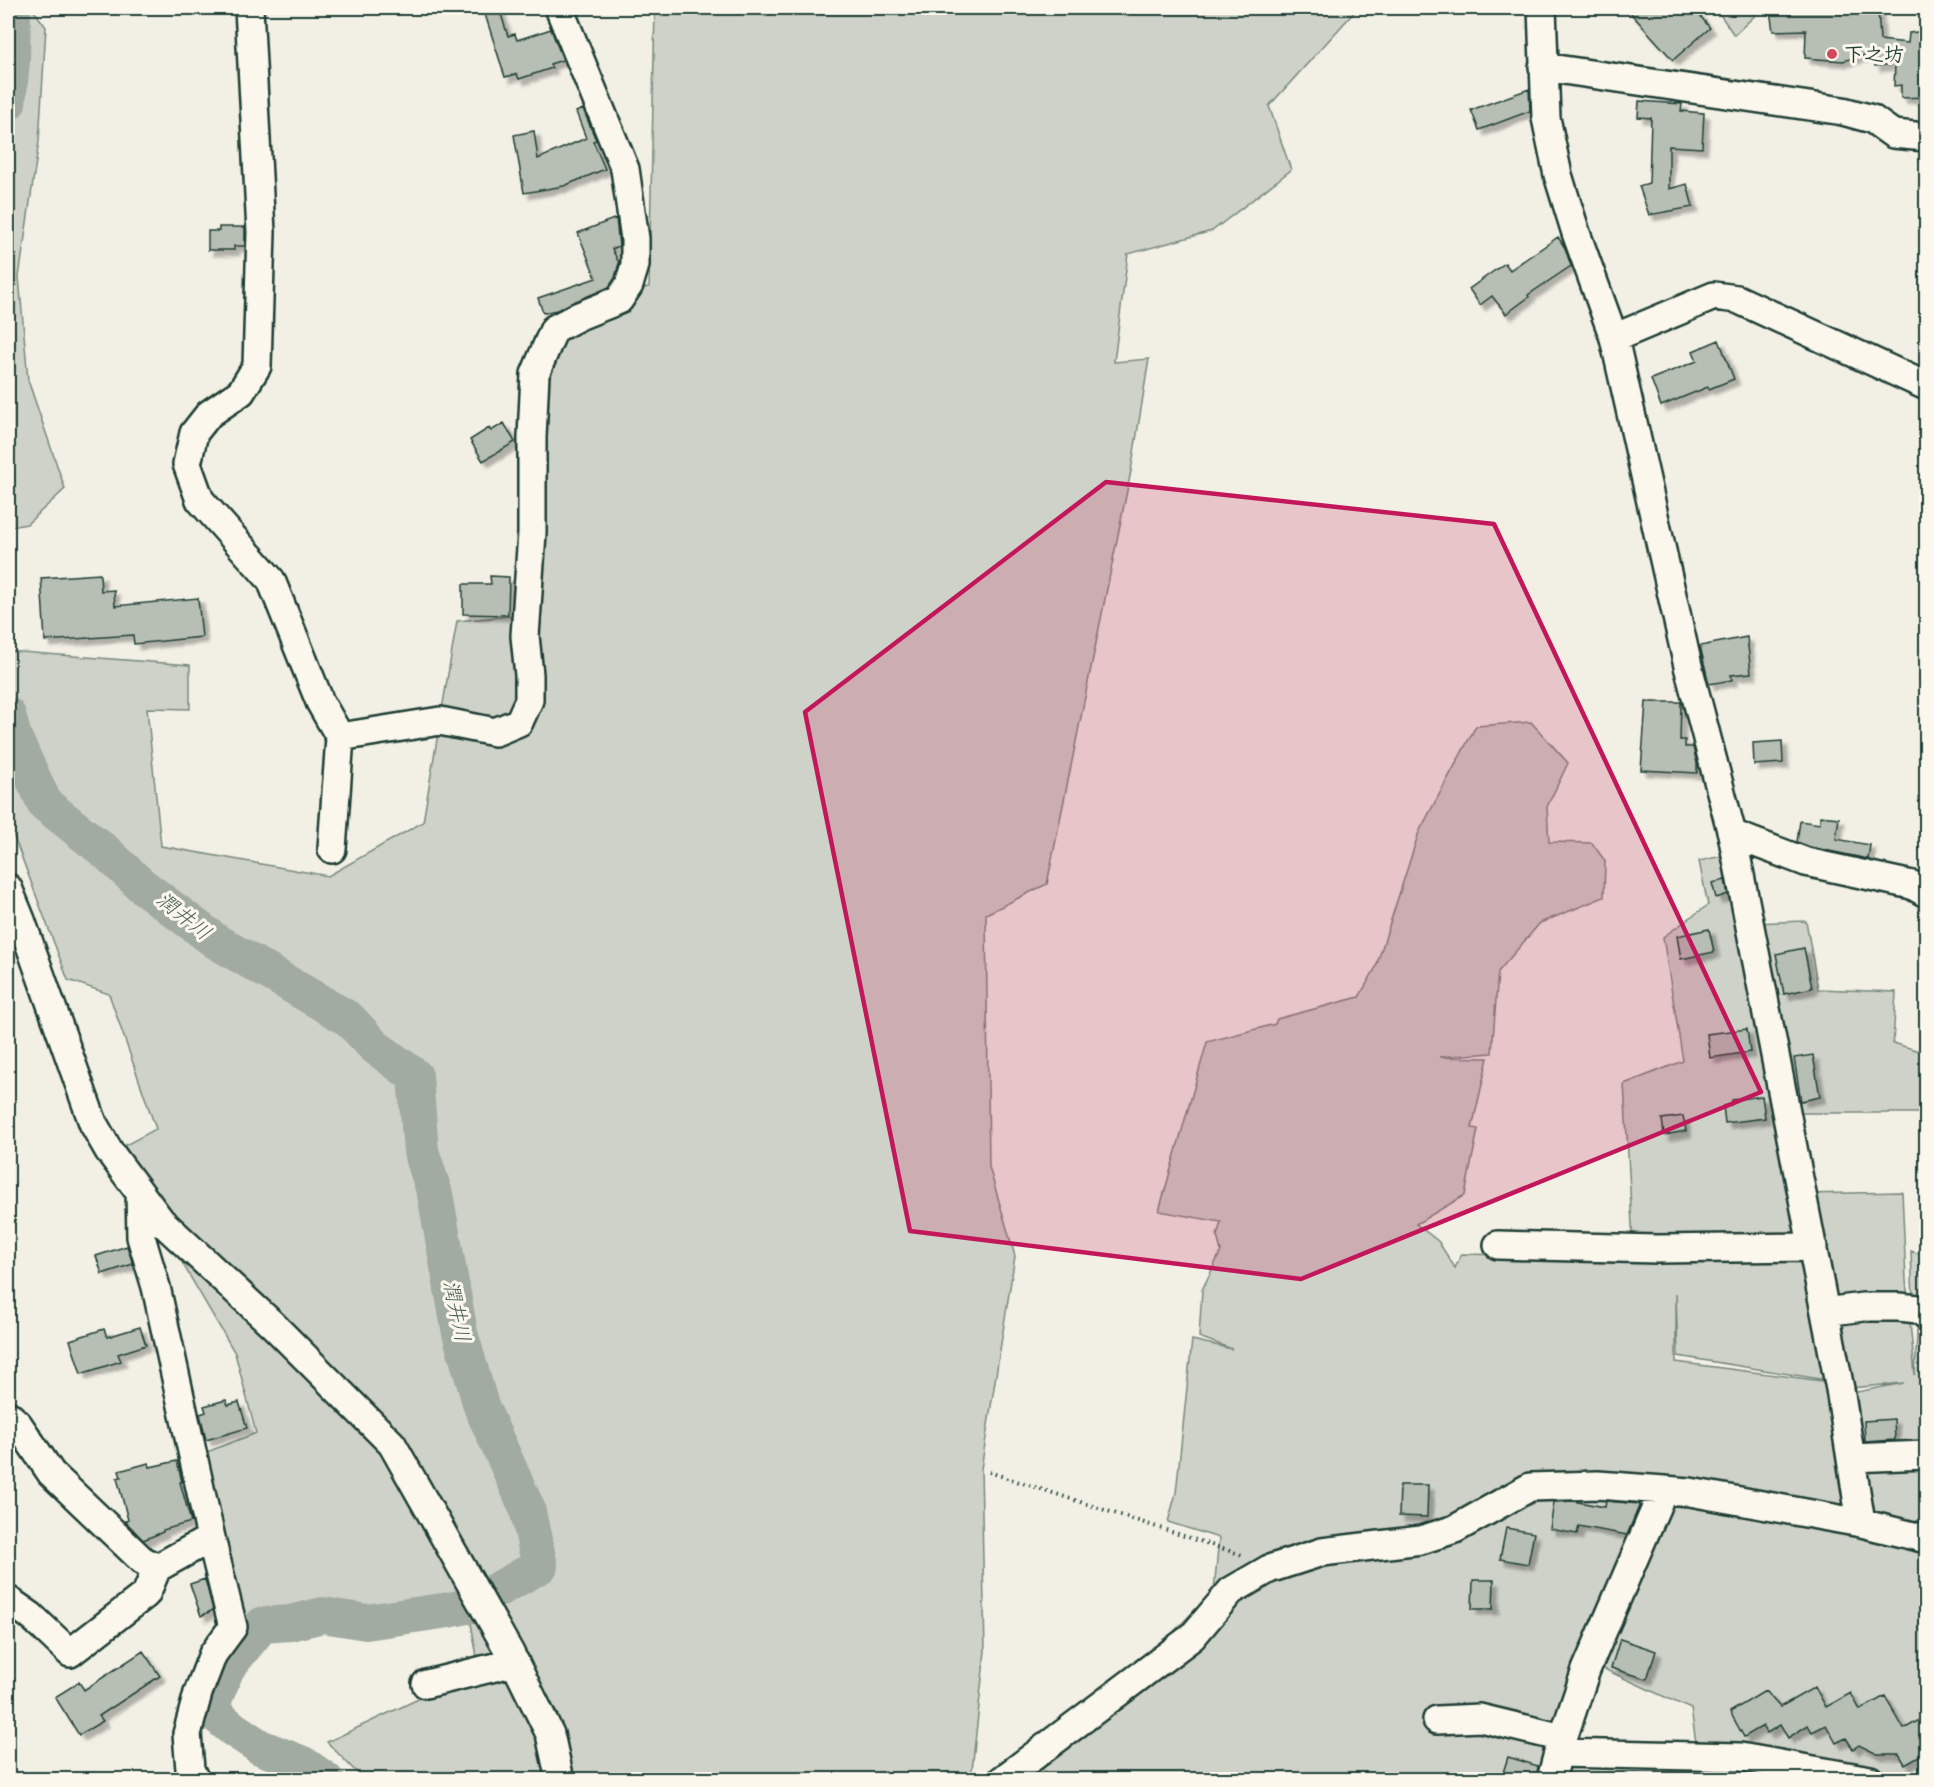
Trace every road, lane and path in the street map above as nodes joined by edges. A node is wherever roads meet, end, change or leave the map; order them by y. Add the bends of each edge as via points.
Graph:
1 (249, 8) edge
2 (559, 8) edge
3 (1542, 8) edge
4 (1544, 67) junction
5 (1926, 137) edge
6 (1614, 338) junction
7 (1926, 386) edge
8 (340, 737) junction
9 (1732, 834) junction
10 (332, 849) dead end
11 (8, 888) edge
12 (1926, 893) edge
13 (140, 1193) junction
14 (1498, 1245) dead end
15 (1813, 1247) junction
16 (1825, 1312) junction
17 (1926, 1315) edge
18 (8, 1415) edge
19 (1926, 1455) edge
20 (1851, 1458) junction
21 (989, 1472) dead end
22 (1661, 1496) dead end
23 (1860, 1523) junction
24 (211, 1538) junction
25 (1926, 1539) edge
26 (1276, 1567) junction
27 (157, 1568) junction
28 (8, 1600) edge
29 (513, 1658) junction
30 (426, 1684) dead end
31 (1437, 1720) dead end
32 (1560, 1745) junction
33 (195, 1779) edge
34 (560, 1779) edge
35 (1002, 1779) edge
36 (1551, 1779) edge
37 (1870, 1779) edge

1 - 8 street via 261,232 256,366 241,392 209,414 194,433 187,464 200,500 271,580 320,702
2 - 8 street via 625,169 635,265 619,300 554,329 535,374 532,533 525,636 529,700 519,722 495,732 440,721
3 - 4 street
4 - 5 street via 1843,111 1872,119 1893,134
4 - 6 street via 1545,118 1558,175
6 - 7 street via 1714,296 1737,299
6 - 9 street via 1688,666
8 - 10 street
9 - 12 street via 1806,862 1912,885
9 - 15 street
11 - 13 street via 93,1123
13 - 24 street via 141,1238 156,1287
13 - 29 street via 161,1221 392,1444
14 - 15 street
15 - 16 street
16 - 17 street via 1899,1308 1918,1309
16 - 20 street
18 - 27 street via 51,1473 142,1560
19 - 20 street
20 - 23 street
21 - 26 path
22 - 32 street via 1586,1670
23 - 25 street
23 - 26 street via 1690,1492 1598,1485 1530,1487 1455,1529 1421,1540 1322,1552
24 - 27 street
24 - 33 street via 233,1627 213,1654 187,1734 190,1770
26 - 35 street via 1232,1590 1192,1637
27 - 28 street via 147,1594 70,1653
29 - 30 street
29 - 34 street via 550,1734
31 - 32 street via 1480,1718
32 - 36 street
32 - 37 street via 1740,1757

